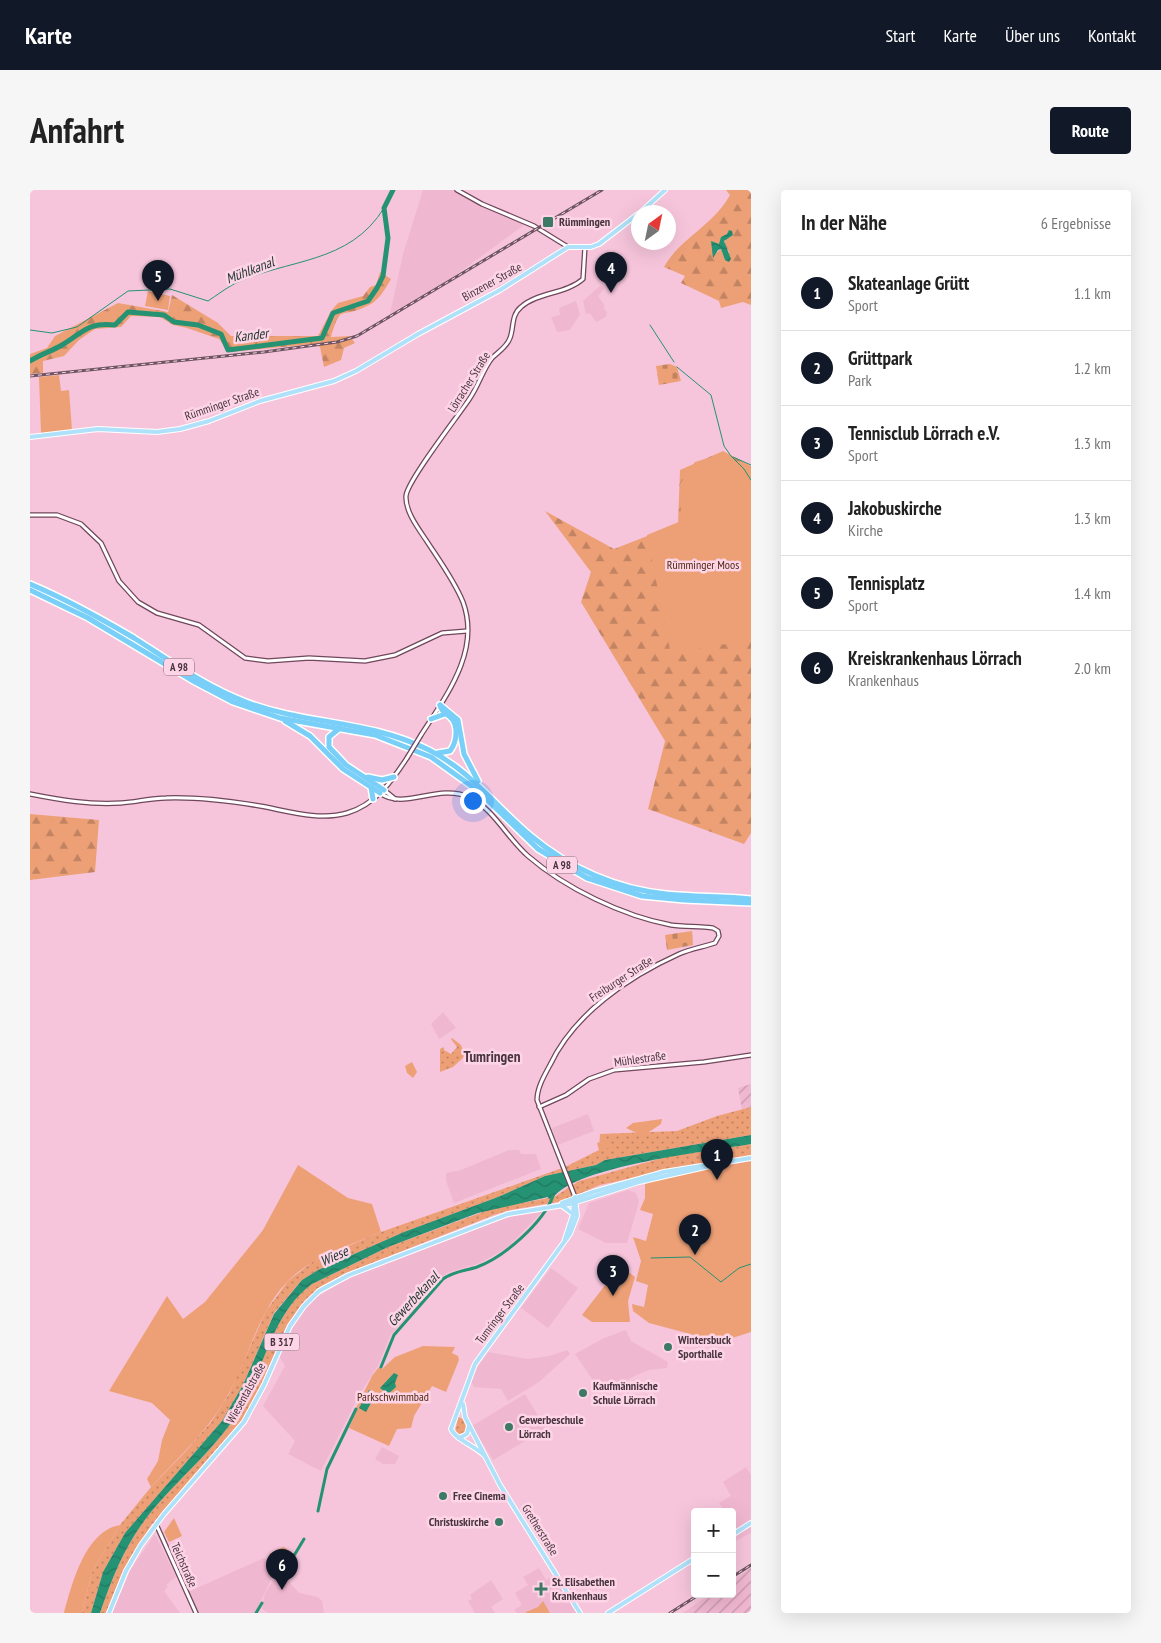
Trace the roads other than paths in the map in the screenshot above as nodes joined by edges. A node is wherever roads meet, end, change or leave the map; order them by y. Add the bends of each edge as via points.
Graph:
1 (457, 190) edge
2 (665, 190) edge
3 (649, 205) edge
4 (631, 220) edge
5 (568, 247) junction
6 (585, 247) junction
7 (408, 339) joint
8 (30, 437) edge
9 (30, 514) edge
10 (30, 584) edge
11 (30, 590) edge
12 (467, 631) junction
13 (440, 705) junction
14 (445, 714) junction
15 (280, 718) junction
16 (431, 719) junction
17 (341, 728) junction
18 (436, 754) junction
19 (366, 776) junction
20 (394, 777) junction
21 (371, 786) junction
22 (480, 786) junction
23 (382, 792) junction
24 (30, 794) edge
25 (373, 799) junction
26 (634, 891) junction
27 (643, 893) junction
28 (751, 899) edge
29 (751, 904) edge
30 (751, 1055) edge
31 (539, 1107) junction
32 (751, 1158) edge
33 (640, 1181) junction
34 (585, 1200) junction
35 (575, 1201) junction
36 (560, 1205) junction
37 (578, 1211) junction
38 (573, 1215) junction
39 (571, 1228) junction
40 (462, 1402) junction
41 (458, 1414) junction
42 (465, 1418) junction
43 (470, 1426) junction
44 (451, 1429) joint
45 (457, 1438) junction
46 (484, 1456) junction
47 (751, 1523) edge
48 (156, 1524) junction
49 (736, 1532) edge
50 (691, 1561) edge
51 (109, 1613) edge
52 (196, 1613) edge
53 (580, 1613) edge
54 (608, 1613) edge

1 - 5 street via 534,226
2 - 3 main road
4 - 6 main road via 599,244
5 - 6 main road
5 - 7 main road, Binzener Straße via 501,290
6 - 12 street, Lörracher Straße via 583,279 517,310 510,340 490,362 408,489 407,503 463,604
7 - 8 main road, Rümminger Straße via 339,380 260,402 194,426 157,432 98,429
9 - 12 street via 57,515 81,524 101,543 120,581 138,602 157,613 199,625 245,658 365,661 395,655 442,633
10 - 18 highway, A 98 via 91,613 207,684 246,702 293,715 377,730
11 - 15 highway, A 98 via 88,618 221,697
12 - 13 street via 462,664
13 - 14 highway
13 - 16 street
13 - 22 highway via 458,720 464,754
14 - 16 highway
14 - 18 highway via 454,723 455,743 448,752
15 - 17 highway, A 98
15 - 21 highway via 310,736 343,768
16 - 20 street, bridge
17 - 19 highway via 329,737 329,747 346,765
17 - 26 highway, A 98 via 392,740 432,757 466,781 522,836 550,858 587,878
18 - 22 highway, A 98
19 - 20 highway via 382,780
19 - 23 highway
20 - 23 street
21 - 23 highway
21 - 25 highway
22 - 26 highway, A 98 via 523,829 557,855 594,876
23 - 25 street
23 - 31 street, Freiburger Straße via 386,797 397,800 443,792 468,797 488,811 528,856 588,894 623,911 678,926 716,929 719,934 717,941 680,953 604,999 580,1018 560,1044 542,1081 537,1093
24 - 25 street via 80,802 119,803 167,798 228,801 322,816 349,812
26 - 27 highway, A 98
27 - 28 highway, A 98
27 - 29 highway, A 98 via 677,900
30 - 31 street, Mühlestraße via 614,1070 589,1079 566,1095
31 - 35 street, Freiburger Straße
32 - 33 main road, B 317 via 664,1172
33 - 34 main road, B 317
33 - 35 main road, B 317
34 - 35 main road, B 317
34 - 37 main road
35 - 36 main road, B 317
35 - 37 main road, Tumringer Straße
35 - 38 main road, Tumringer Straße
36 - 38 main road
36 - 48 main road, Wiesentalstraße / B 317 via 514,1212 487,1221 349,1275 320,1291 291,1324 244,1422
37 - 39 main road, Tumringer Straße
38 - 39 main road, Tumringer Straße
39 - 40 main road, Tumringer Straße via 475,1364
40 - 41 main road, Tumringer Straße
40 - 42 main road, Tumringer Straße
41 - 42 main road
41 - 44 main road, Tumringer Straße
42 - 43 main road, Gretherstraße
43 - 45 main road via 465,1436
43 - 46 main road, Gretherstraße
44 - 45 main road, Gretherstraße
45 - 46 main road, Gretherstraße via 474,1445
46 - 53 main road, Gretherstraße
47 - 49 main road
48 - 51 main road, Wiesentalstraße / B 317 via 129,1565
48 - 52 street, Teichstraße
50 - 54 main road

